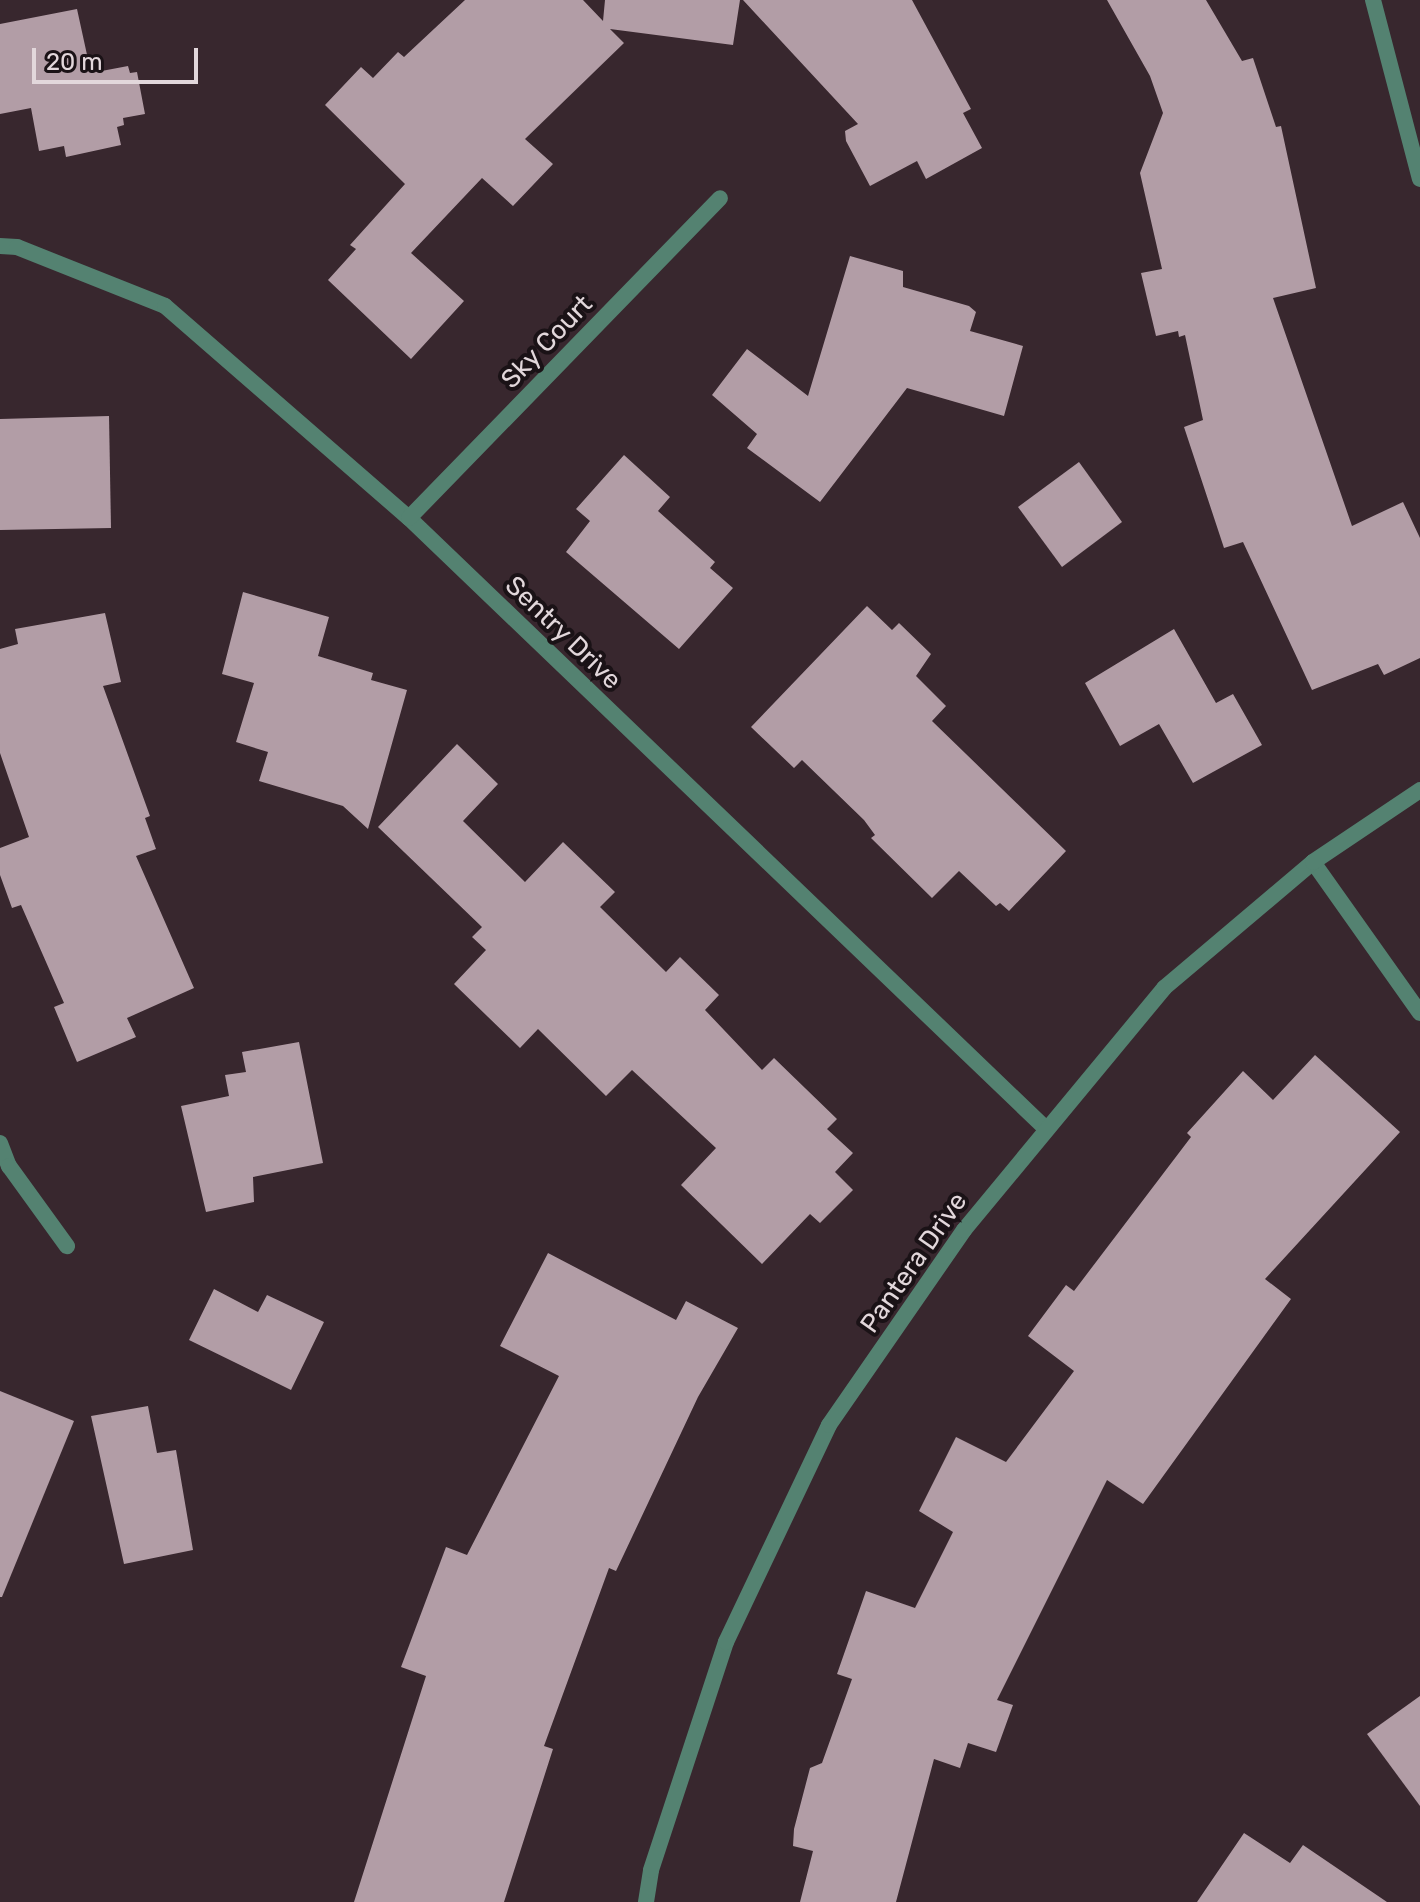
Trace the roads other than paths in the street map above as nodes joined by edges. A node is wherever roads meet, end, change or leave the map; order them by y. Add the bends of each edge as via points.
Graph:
1 (1373, 0) edge
2 (1420, 179) edge
3 (720, 198) dead end
4 (0, 246) edge
5 (409, 518) junction
6 (1420, 790) edge
7 (1313, 862) junction
8 (1420, 1013) edge
9 (1045, 1128) junction
10 (0, 1143) edge
11 (67, 1246) dead end
12 (646, 1902) edge

1 - 2 street
3 - 5 street, Sky Court
4 - 5 street, Sentry Drive via 17,247 165,306
5 - 9 street, Sentry Drive
6 - 7 street, Pantera Drive
7 - 8 street
7 - 9 street, Pantera Drive via 1164,988
9 - 12 street, Pantera Drive via 964,1230 829,1425 726,1642 651,1870
10 - 11 street via 9,1166

